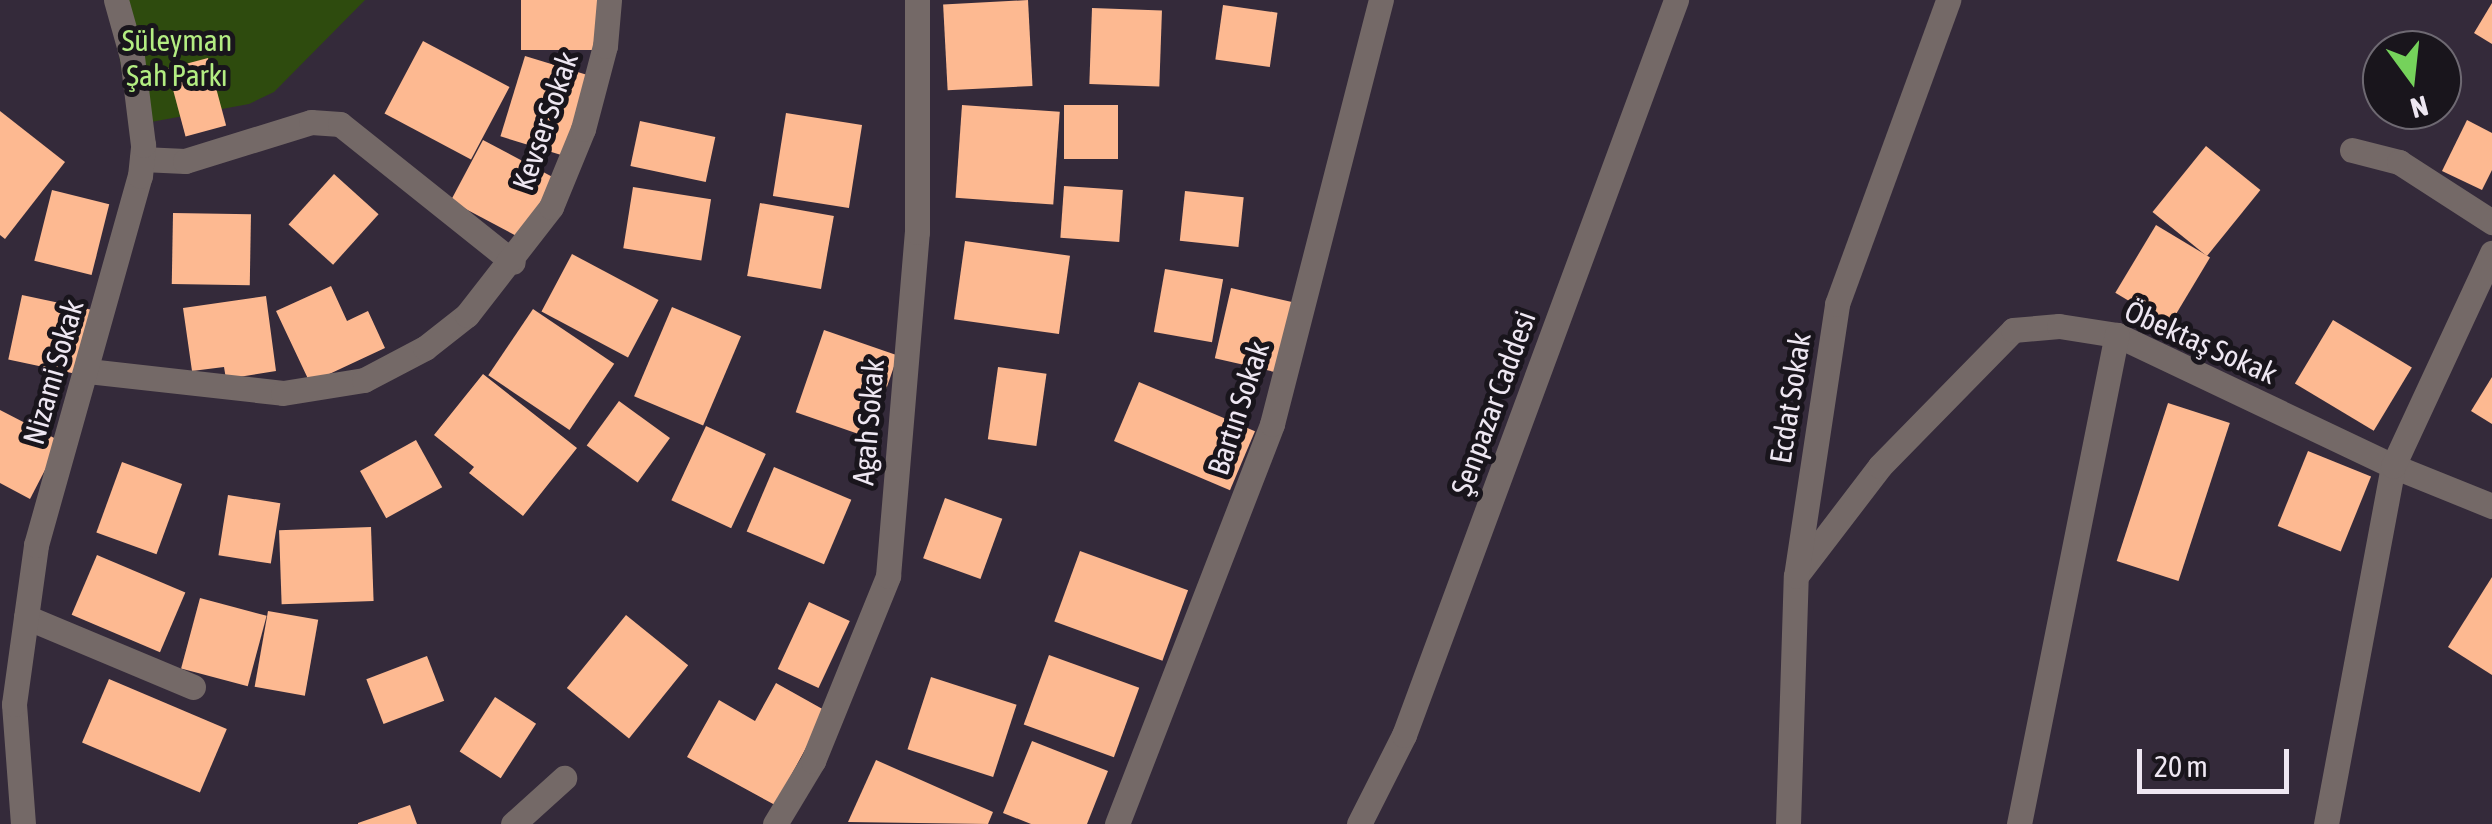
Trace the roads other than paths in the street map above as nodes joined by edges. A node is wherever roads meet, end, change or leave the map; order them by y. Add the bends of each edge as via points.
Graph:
1 (116, 0) edge
2 (609, 0) edge
3 (917, 0) edge
4 (1382, 0) edge
5 (1676, 0) edge
6 (1948, 0) edge
7 (2352, 150) dead end
8 (142, 159) junction
9 (2492, 222) edge
10 (2492, 253) edge
11 (512, 262) junction
12 (2117, 335) junction
13 (88, 371) junction
14 (2393, 466) junction
15 (2492, 506) edge
16 (1796, 576) junction
17 (26, 616) junction
18 (0, 656) edge
19 (17, 680) junction
20 (194, 688) dead end
21 (564, 778) dead end
22 (23, 824) edge
23 (513, 824) edge
24 (775, 824) edge
25 (1117, 824) edge
26 (1359, 824) edge
27 (1788, 824) edge
28 (2020, 824) edge
29 (2326, 824) edge

1 - 8 street, Nizami Sokak via 132,56
2 - 11 street, Kevser Sokak via 605,46 583,129 551,206
3 - 24 street, Agah Sokak via 917,232 888,576 813,761
4 - 25 street, Bartın Sokak via 1272,424
5 - 26 street, Şenpazar Caddesi via 1404,735
6 - 16 street, Ecdat Sokak via 1837,304
7 - 9 street via 2399,162
8 - 11 street via 185,161 311,122 340,124
8 - 13 street, Nizami Sokak
10 - 14 street
11 - 13 street, Kevser Sokak via 439,337 364,380 283,392
12 - 14 street, Öbektaş Sokak
12 - 16 street, Öbektaş Sokak via 2060,326 2012,330 1880,466
12 - 28 street
13 - 17 street, Nizami Sokak via 36,544
14 - 15 street, Öbektaş Sokak
14 - 29 street
16 - 27 street, Ecdat Sokak
17 - 19 street, Nizami Sokak
17 - 20 street
18 - 19 street
19 - 22 street, Nizami Sokak
21 - 23 street

